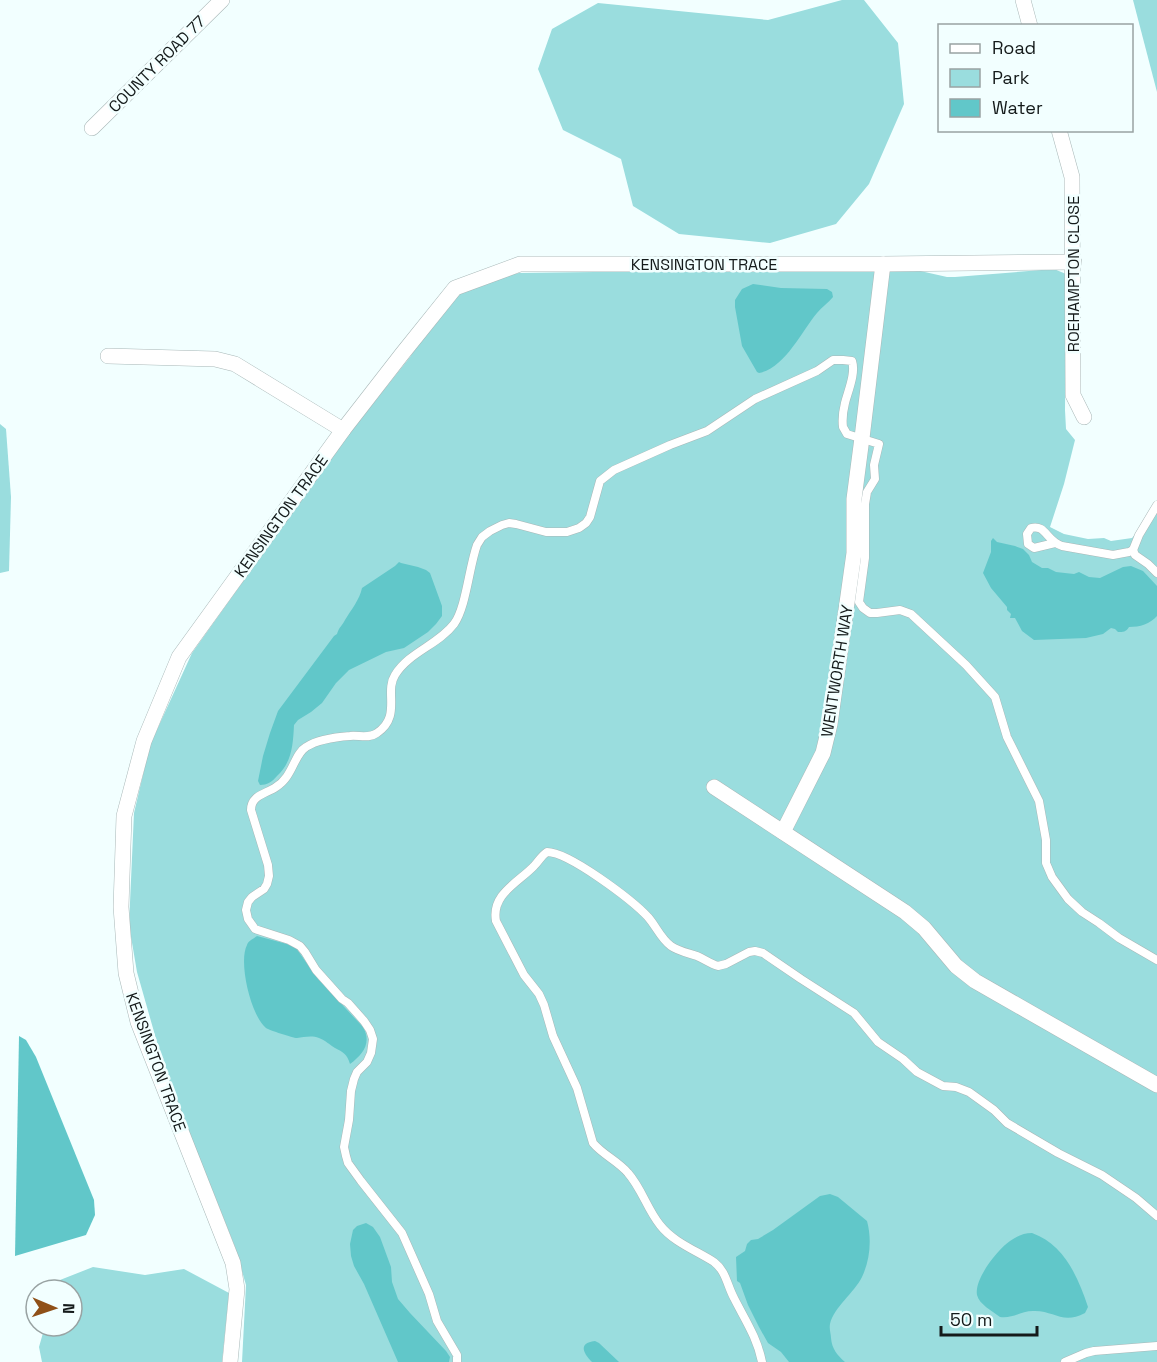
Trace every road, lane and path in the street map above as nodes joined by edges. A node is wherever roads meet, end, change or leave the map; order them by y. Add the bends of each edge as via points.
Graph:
1 (222, 0) edge
2 (1023, 0) edge
3 (1029, 24) edge
4 (92, 128) dead end
5 (1060, 132) edge
6 (1074, 262) junction
7 (883, 264) junction
8 (108, 356) dead end
9 (1084, 417) dead end
10 (343, 430) junction
11 (862, 438) junction
12 (1157, 505) edge
13 (1054, 543) dead end
14 (1133, 550) junction
15 (1157, 573) edge
16 (714, 787) dead end
17 (783, 832) junction
18 (1157, 960) edge
19 (1157, 1084) edge
20 (1157, 1216) edge
21 (1157, 1346) edge
22 (230, 1362) edge
23 (457, 1362) edge
24 (762, 1362) edge
25 (1065, 1362) edge

1 - 4 street, COUNTY ROAD 77
2 - 3 street
5 - 6 street, ROEHAMPTON CLOSE via 1072,177
6 - 7 street, KENSINGTON TRACE
6 - 9 street, ROEHAMPTON CLOSE via 1073,394
7 - 10 street, KENSINGTON TRACE via 520,264 456,288
7 - 11 street, WENTWORTH WAY
8 - 10 street via 235,363
10 - 22 street, KENSINGTON TRACE via 179,657 144,741 124,816 121,907 126,973 138,1022 233,1263 237,1289
11 - 17 street, WENTWORTH WAY via 854,499 854,553 830,724 823,753
11 - 18 lane via 879,444 874,479 865,504 859,597 862,608 873,613 900,610 914,616 995,697 1007,737 1039,801 1046,863 1052,877 1082,912
11 - 23 lane via 847,434 843,427 853,363 837,359 755,399 707,431 614,470 600,481 590,517 579,528 546,532 509,523 490,531 477,546 456,622 394,675 391,712 383,728 371,736 346,736 305,747 284,780 251,804 269,876 264,889 248,902 248,919 255,929 300,946 316,970 370,1030 371,1053 357,1072 351,1091 346,1156 402,1233
12 - 14 lane
13 - 14 lane via 1113,555
14 - 15 lane
16 - 17 street
17 - 19 street via 905,912 975,981
20 - 24 lane via 1102,1175 1007,1123 969,1092 943,1086 916,1072 878,1042 854,1013 763,953 749,952 718,966 674,948 646,914 614,888 560,854 547,852 503,893 496,921 526,980 544,1005 553,1036 578,1088 593,1143 630,1174 666,1233 721,1268 754,1334
21 - 25 lane via 1094,1351

